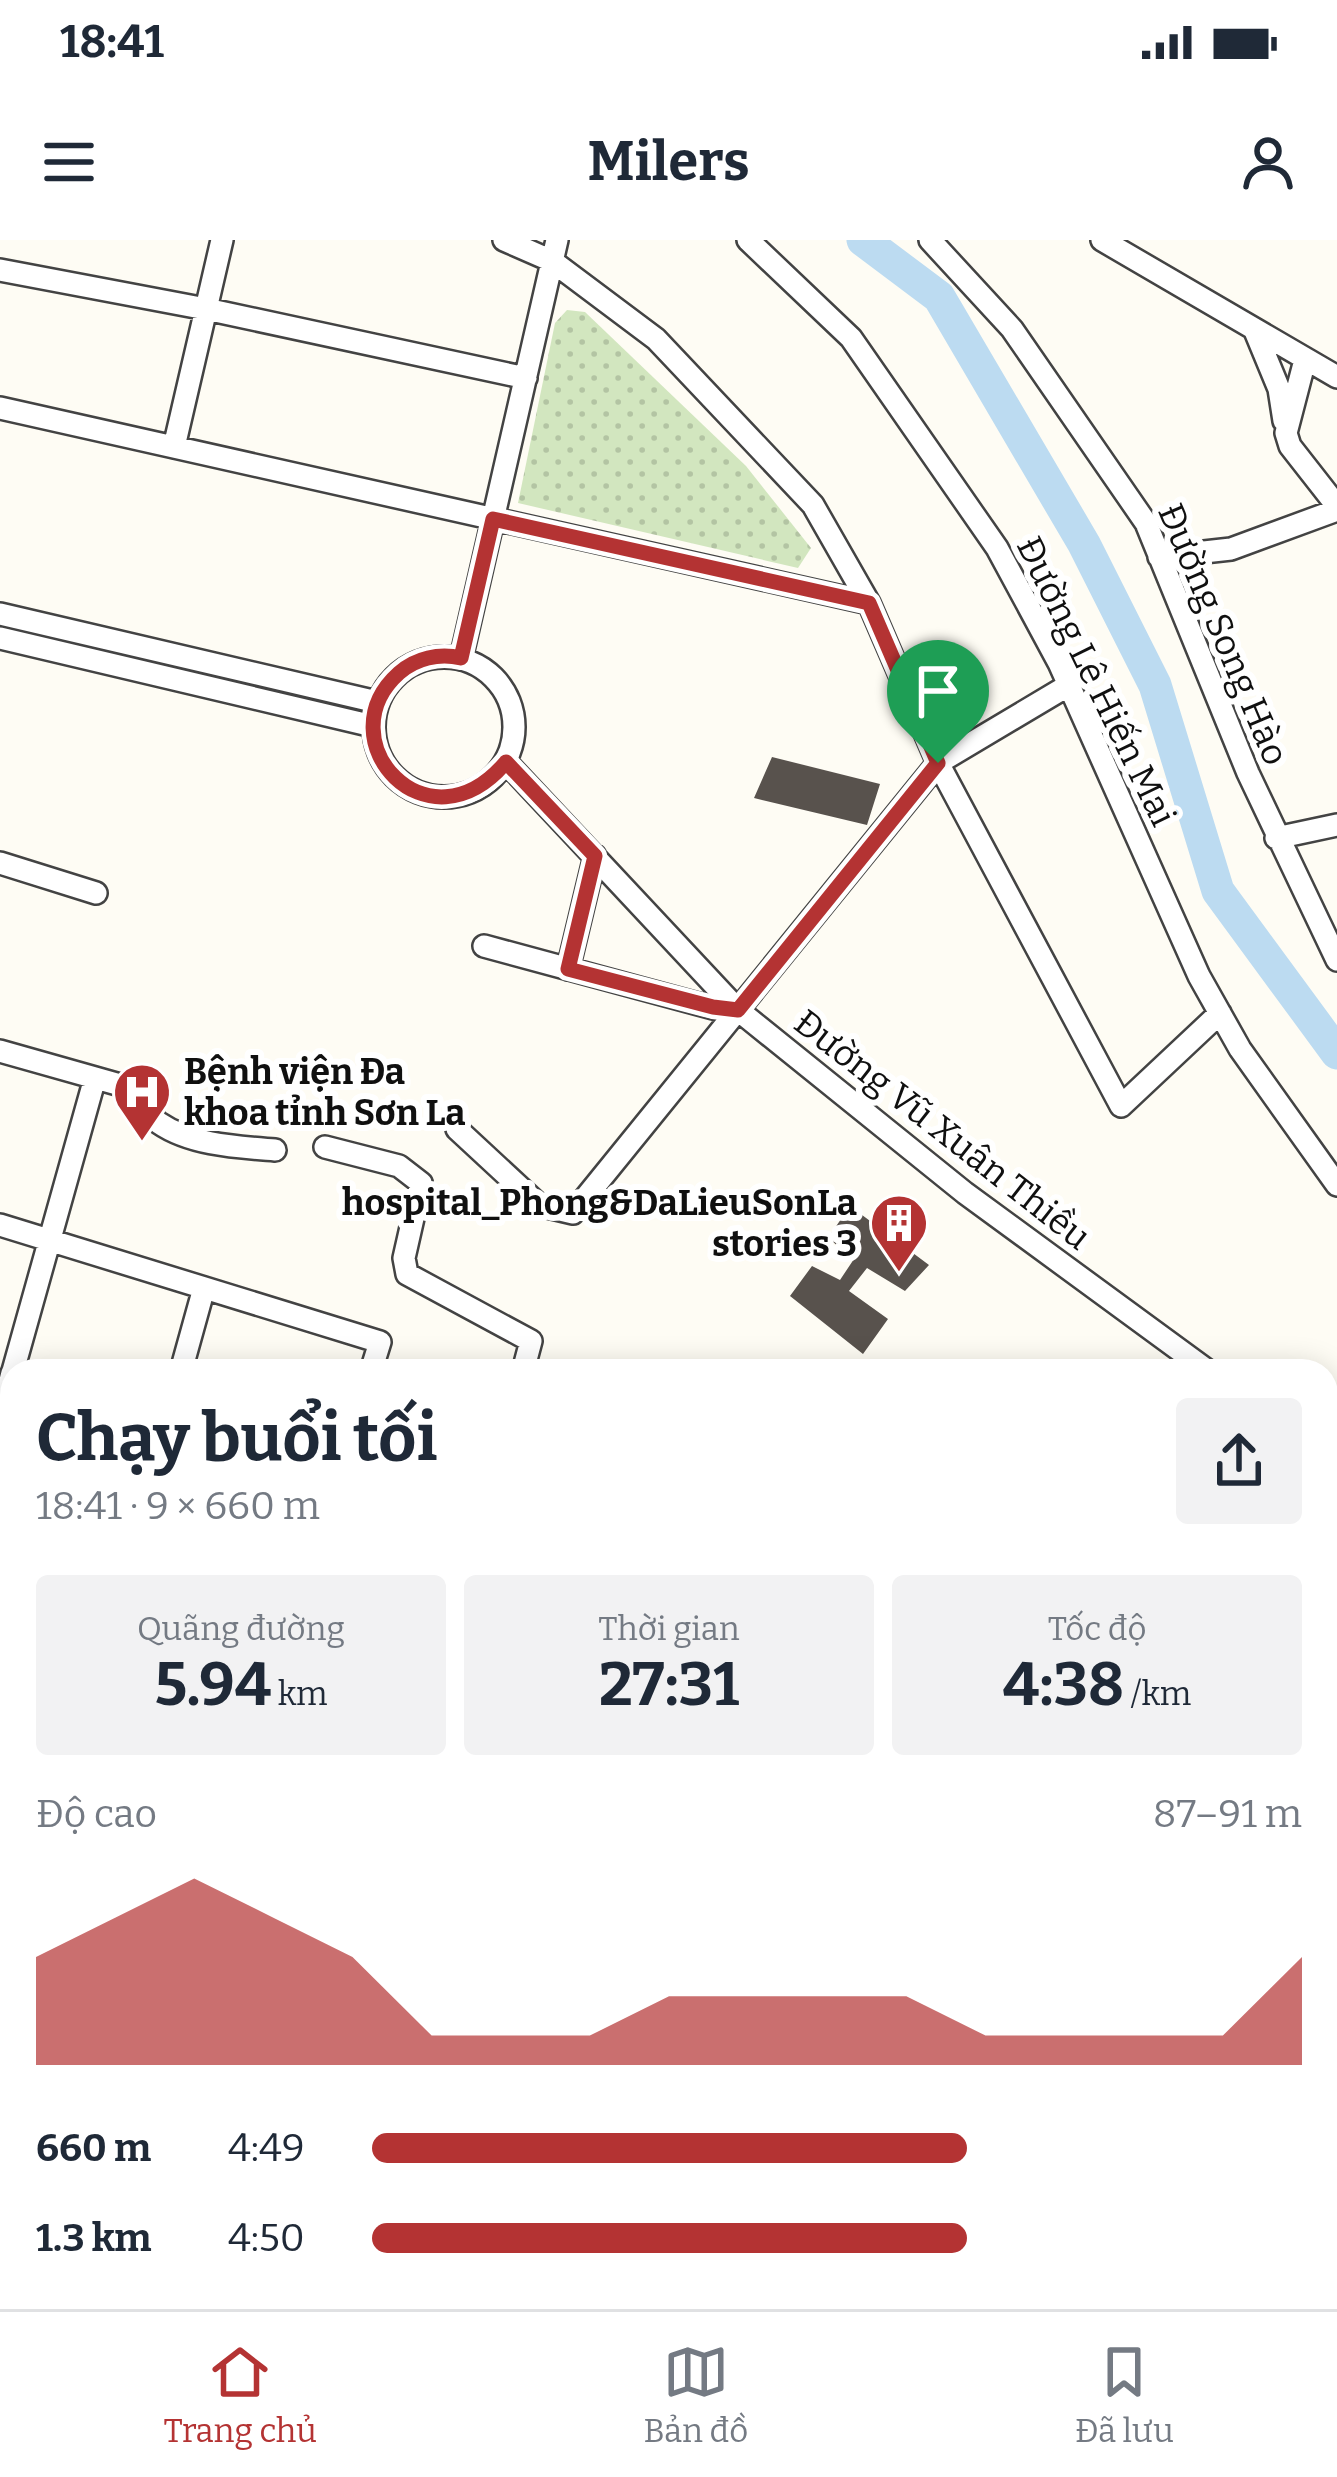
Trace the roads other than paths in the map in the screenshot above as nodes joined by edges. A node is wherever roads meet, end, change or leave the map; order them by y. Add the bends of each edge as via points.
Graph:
1 (222, 240) edge
2 (504, 240) edge
3 (748, 240) edge
4 (930, 240) edge
5 (1102, 240) edge
6 (555, 250) edge
7 (0, 270) edge
8 (206, 309) junction
9 (1255, 330) junction
10 (1305, 360) junction
11 (1337, 377) edge
12 (526, 378) junction
13 (0, 408) edge
14 (1286, 433) junction
15 (174, 447) junction
16 (1337, 508) edge
17 (493, 519) junction
18 (1159, 557) junction
19 (869, 603) junction
20 (0, 614) edge
21 (0, 638) edge
22 (461, 658) junction
23 (1069, 685) junction
24 (377, 702) junction
25 (373, 726) junction
26 (506, 762) junction
27 (938, 763) junction
28 (1337, 824) edge
29 (1276, 838) junction
30 (595, 856) junction
31 (0, 862) edge
32 (96, 893) dead end
33 (1329, 927) edge
34 (484, 946) dead end
35 (1337, 960) edge
36 (568, 969) junction
37 (738, 1010) junction
38 (1220, 1013) junction
39 (0, 1051) edge
40 (95, 1078) junction
41 (458, 1129) dead end
42 (325, 1148) dead end
43 (275, 1150) dead end
44 (1337, 1185) edge
45 (0, 1225) edge
46 (47, 1240) junction
47 (204, 1288) junction
48 (15, 1359) edge
49 (184, 1359) edge
50 (375, 1359) edge
51 (526, 1359) edge
52 (1192, 1359) edge

1 - 8 street
2 - 6 street
3 - 23 street, Đường Lê Hiến Mai via 851,338 997,548
4 - 18 street, Đường Song Hào via 1059,394
5 - 9 street
6 - 12 street
6 - 19 street via 656,339 813,505
7 - 8 street
8 - 12 street
8 - 15 street
9 - 10 street
9 - 14 street via 1279,388
10 - 11 street
10 - 14 street
12 - 17 street
13 - 15 street
14 - 16 street
15 - 17 street
16 - 18 street via 1231,549
17 - 19 street
17 - 22 street
18 - 29 street, Đường Song Hào
19 - 27 street
20 - 24 street
21 - 25 street
22 - 24 street via 428,657 406,667
22 - 26 street via 493,675 507,694 514,740
23 - 27 street
23 - 38 street, Đường Lê Hiến Mai
24 - 25 street
25 - 26 street via 387,770 425,796 471,793
26 - 30 street, Đường Vũ Xuân Thiều
27 - 37 street
27 - 38 street via 1120,1106
28 - 29 street
29 - 33 street, Đường Song Hào
30 - 36 street
30 - 37 street, Đường Vũ Xuân Thiều
31 - 32 street
33 - 35 street, Đường Song Hào
34 - 36 street
36 - 37 street
37 - 41 street via 573,1213 539,1205
37 - 52 street, Đường Vũ Xuân Thiều via 965,1193
38 - 44 street, Đường Lê Hiến Mai
39 - 40 street
40 - 43 street via 138,1090 155,1121 189,1136
40 - 46 street
42 - 51 street via 399,1166 421,1183 407,1274 531,1341
45 - 46 street
46 - 47 street
46 - 48 street
47 - 49 street
47 - 50 street via 380,1342

